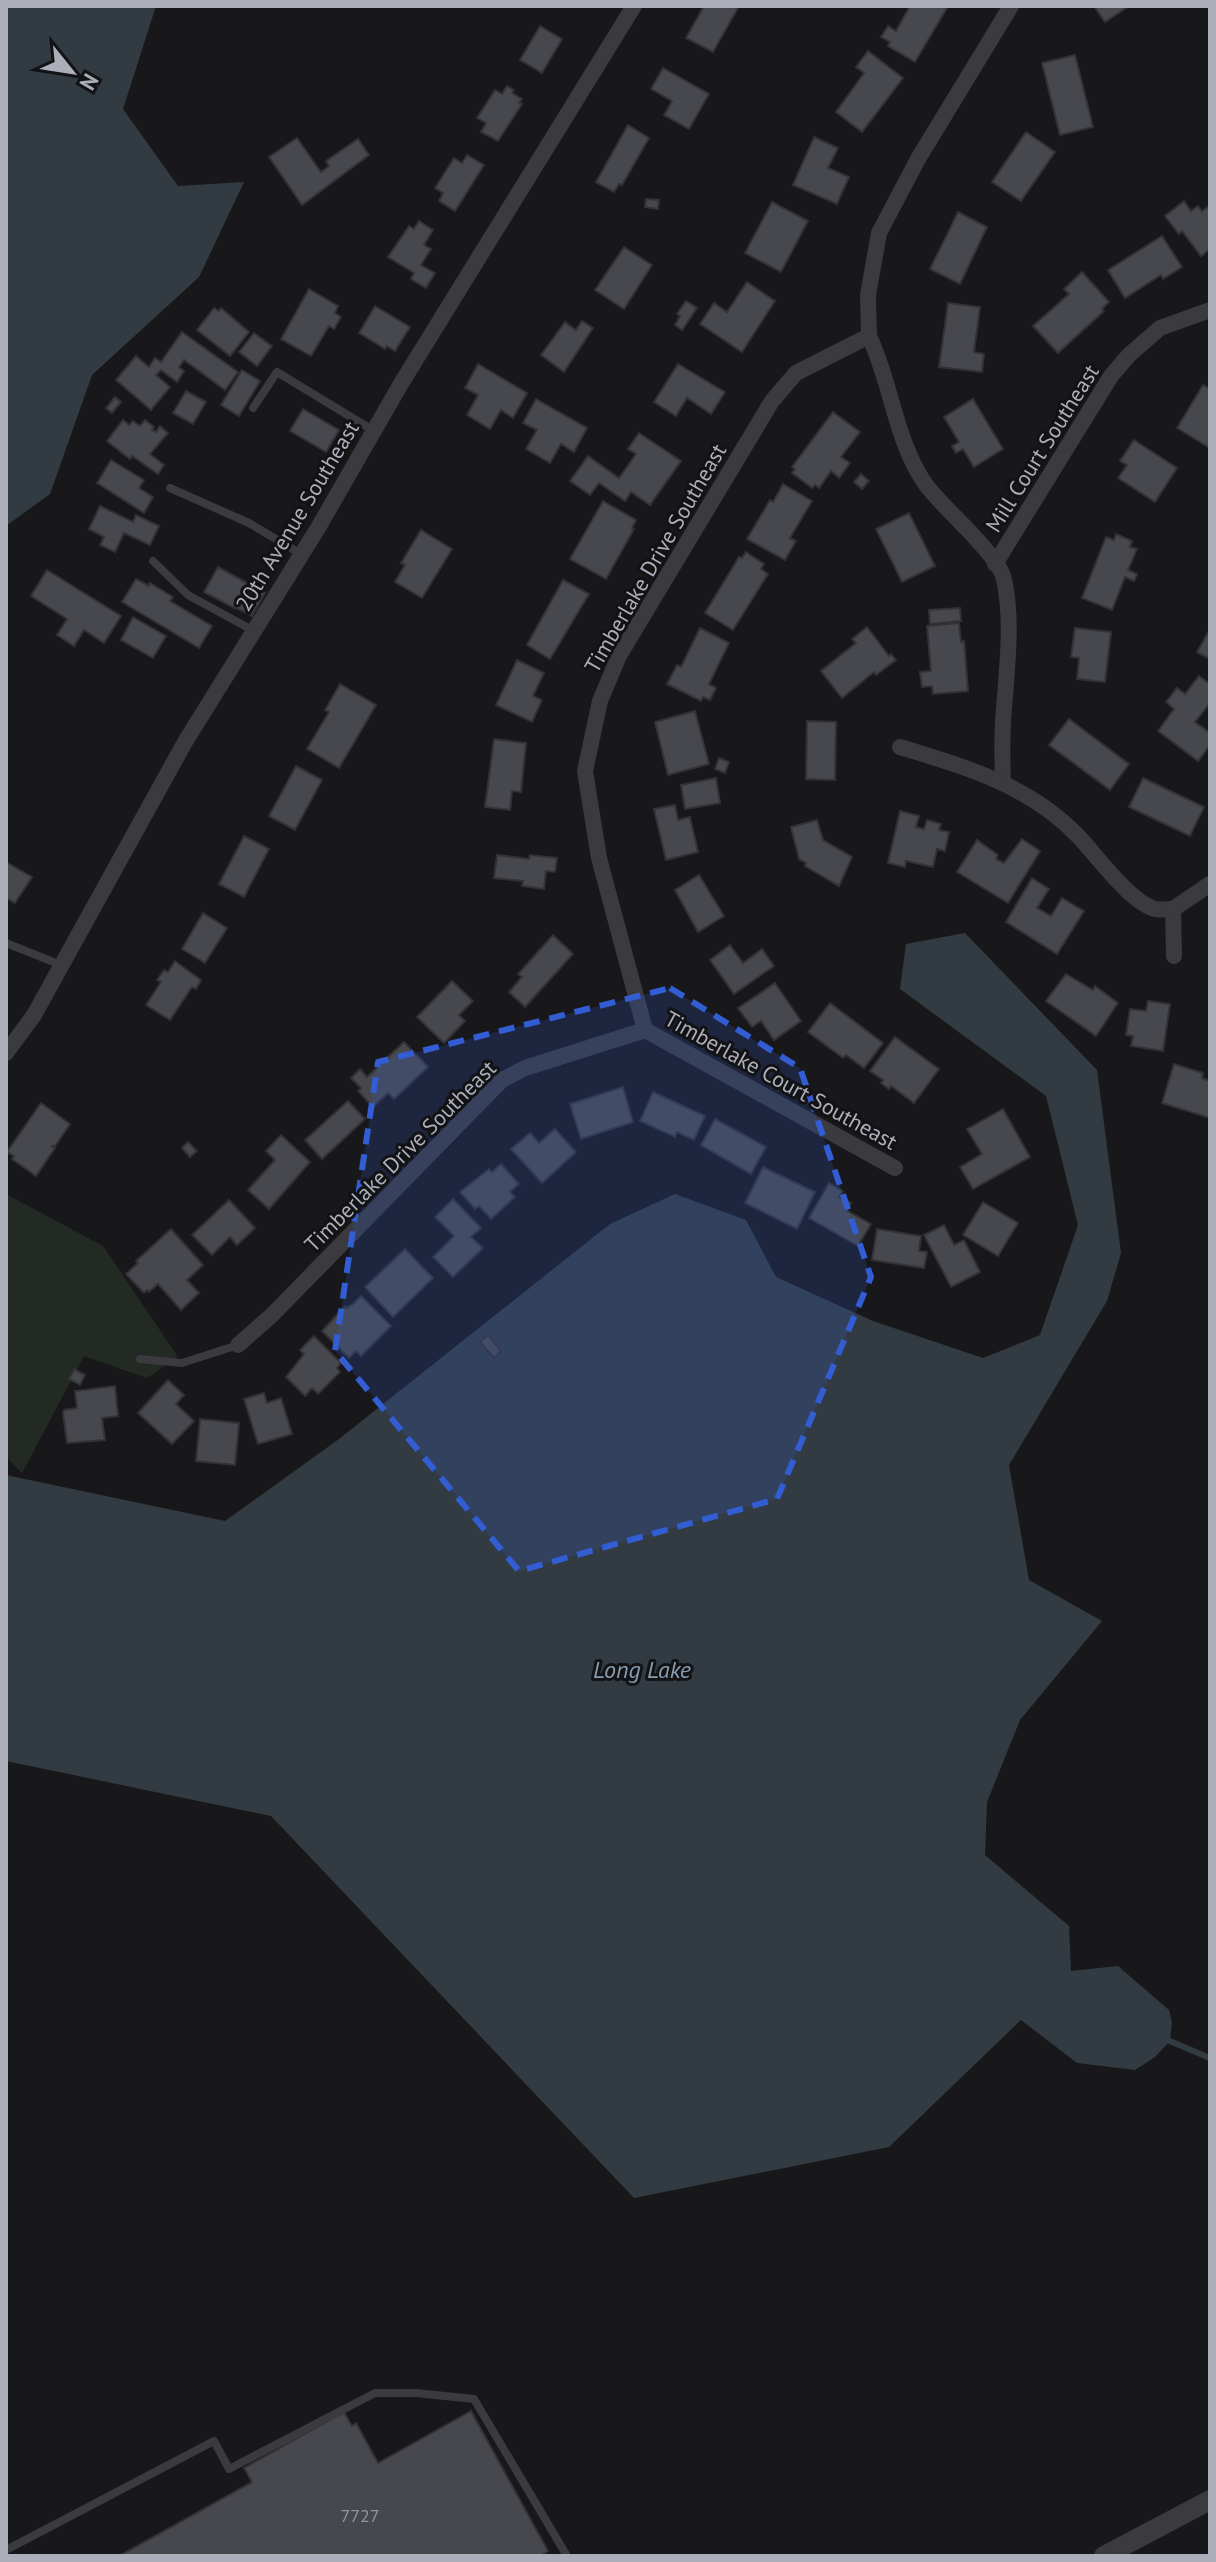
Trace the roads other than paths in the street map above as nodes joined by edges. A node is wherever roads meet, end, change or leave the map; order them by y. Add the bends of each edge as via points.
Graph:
1 (634, 6) edge
2 (1011, 6) edge
3 (1210, 310) edge
4 (869, 336) junction
5 (253, 408) dead end
6 (374, 431) junction
7 (170, 488) dead end
8 (301, 555) junction
9 (153, 561) dead end
10 (995, 564) junction
11 (254, 631) junction
12 (900, 747) dead end
13 (1003, 781) junction
14 (1210, 884) edge
15 (1173, 909) junction
16 (6, 943) edge
17 (1174, 956) dead end
18 (61, 966) junction
19 (645, 1030) junction
20 (6, 1053) edge
21 (895, 1168) dead end
22 (238, 1345) joint
23 (140, 1359) dead end
24 (1210, 2500) edge
25 (6, 2550) edge
26 (567, 2556) edge
27 (1104, 2556) edge

1 - 6 street, 20th Avenue Southeast
2 - 4 street via 879,233 868,295
3 - 10 street, Mill Court Southeast via 1160,328 1120,365
4 - 10 street via 905,445 925,483
4 - 19 street, Timberlake Drive Southeast via 796,373 772,401 619,656 600,701 585,771 589,802
5 - 6 lane via 277,372
6 - 8 street, 20th Avenue Southeast
7 - 8 lane via 249,523
8 - 11 street, 20th Avenue Southeast
9 - 11 lane via 188,595
10 - 13 street via 1003,576 1009,655
11 - 18 street, 20th Avenue Southeast via 169,770
12 - 13 street
13 - 15 street via 1045,807 1134,895 1154,909
14 - 15 street
15 - 17 street
16 - 18 lane
18 - 20 street, 20th Avenue Southeast
19 - 21 street, Timberlake Court Southeast
19 - 22 street, Timberlake Drive Southeast via 502,1080
22 - 23 lane via 182,1363
24 - 27 street
25 - 26 lane via 214,2441 229,2469 375,2393 416,2393 474,2399

